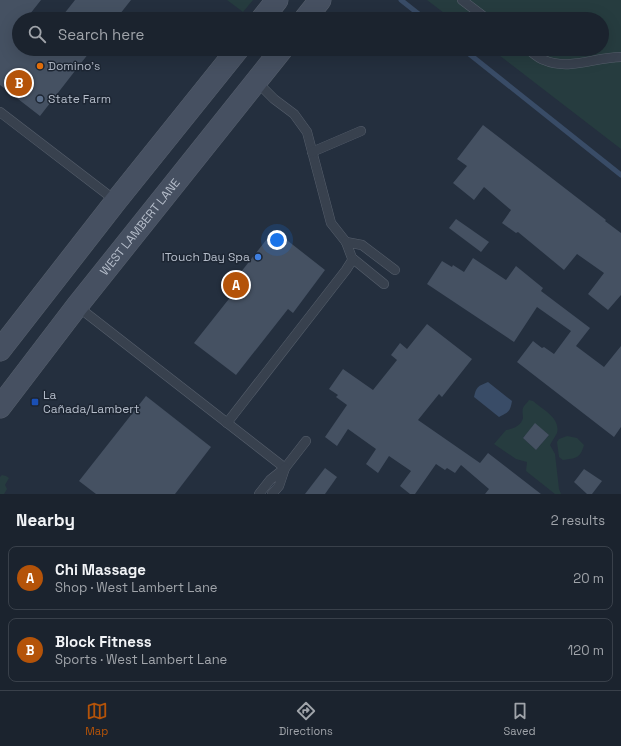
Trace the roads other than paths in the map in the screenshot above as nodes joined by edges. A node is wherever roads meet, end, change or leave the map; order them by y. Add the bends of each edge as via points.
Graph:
1 (277, 0) edge
2 (320, 0) edge
3 (462, 0) edge
4 (268, 12) edge
5 (311, 12) edge
6 (478, 12) edge
7 (232, 56) edge
8 (276, 56) edge
9 (538, 56) edge
10 (621, 57) edge
11 (256, 81) junction
12 (0, 112) edge
13 (361, 131) dead end
14 (312, 152) junction
15 (116, 202) junction
16 (346, 242) junction
17 (353, 259) junction
18 (395, 270) dead end
19 (384, 284) dead end
20 (77, 306) junction
21 (2, 342) edge
22 (0, 407) edge
23 (227, 423) junction
24 (306, 441) dead end
25 (285, 468) junction
26 (260, 494) edge
27 (272, 494) edge

1 - 4 main road
2 - 5 main road
3 - 6 lane
7 - 15 main road
8 - 11 main road, WEST LAMBERT LANE
9 - 10 lane via 560,64 579,64
11 - 14 lane via 294,114 307,132
11 - 20 main road, WEST LAMBERT LANE
12 - 15 lane
13 - 14 lane
14 - 16 lane via 331,223
15 - 21 main road
16 - 17 lane
16 - 18 lane via 362,245
17 - 19 lane
17 - 23 lane
20 - 22 main road, WEST LAMBERT LANE
20 - 23 lane
23 - 25 lane
24 - 25 lane
25 - 26 lane via 270,480
25 - 27 lane via 279,486

